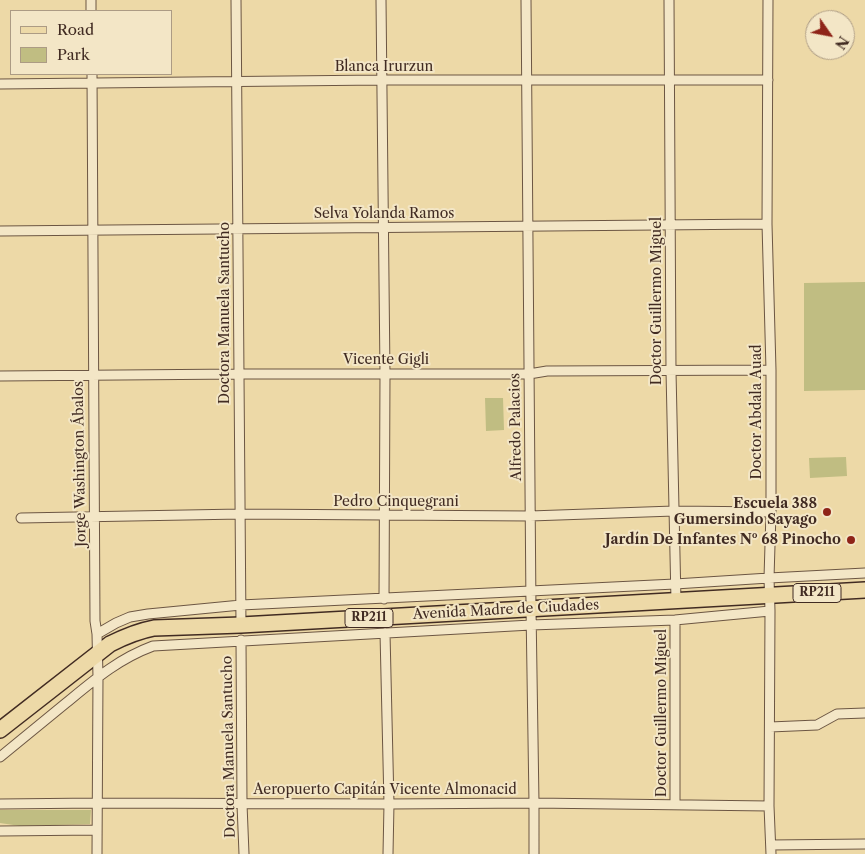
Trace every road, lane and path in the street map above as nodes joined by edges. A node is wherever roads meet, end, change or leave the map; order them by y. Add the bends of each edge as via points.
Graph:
1 (236, 0) edge
2 (381, 0) edge
3 (526, 0) edge
4 (669, 0) edge
5 (768, 0) edge
6 (92, 78) edge
7 (670, 79) junction
8 (382, 80) junction
9 (526, 80) junction
10 (768, 80) junction
11 (237, 82) junction
12 (0, 84) edge
13 (767, 224) junction
14 (670, 225) junction
15 (528, 226) junction
16 (383, 227) junction
17 (238, 229) junction
18 (92, 230) junction
19 (0, 231) edge
20 (771, 370) junction
21 (671, 371) junction
22 (240, 374) junction
23 (385, 374) junction
24 (529, 374) junction
25 (0, 376) edge
26 (93, 376) junction
27 (674, 512) junction
28 (770, 512) junction
29 (241, 514) junction
30 (94, 516) junction
31 (385, 516) junction
32 (530, 516) junction
33 (21, 518) dead end
34 (865, 573) edge
35 (769, 578) junction
36 (675, 584) junction
37 (865, 590) edge
38 (531, 592) junction
39 (384, 599) junction
40 (676, 601) junction
41 (770, 604) junction
42 (241, 606) junction
43 (531, 609) junction
44 (675, 620) junction
45 (241, 625) junction
46 (531, 625) junction
47 (385, 633) junction
48 (97, 634) junction
49 (241, 640) junction
50 (97, 654) junction
51 (98, 677) junction
52 (865, 713) edge
53 (770, 726) junction
54 (0, 730) edge
55 (0, 757) edge
56 (97, 803) junction
57 (534, 803) junction
58 (0, 804) edge
59 (242, 804) junction
60 (389, 804) junction
61 (675, 805) junction
62 (770, 806) junction
63 (97, 830) junction
64 (0, 831) edge
65 (865, 844) edge
66 (771, 849) edge
67 (97, 854) edge
68 (244, 854) edge
69 (388, 854) edge
70 (534, 854) edge

1 - 11 street, Doctora Manuela Santucho
2 - 8 street
3 - 9 street, Alfredo Palacios
4 - 7 street, Doctor Guillermo Miguel
5 - 10 street, Doctor Abdala Auad
6 - 11 street, Blanca Irurzun
6 - 12 street, Blanca Irurzun
6 - 18 street, Jorge Washington Ábalos
7 - 9 street, Blanca Irurzun
7 - 10 street, Blanca Irurzun
7 - 14 street, Doctor Guillermo Miguel
8 - 9 street, Blanca Irurzun
8 - 11 street, Blanca Irurzun
8 - 16 street
9 - 15 street, Alfredo Palacios
10 - 13 street, Doctor Abdala Auad
11 - 17 street, Doctora Manuela Santucho
13 - 14 street, Selva Yolanda Ramos
13 - 20 street, Doctor Abdala Auad
14 - 15 street, Selva Yolanda Ramos
14 - 21 street, Doctor Guillermo Miguel
15 - 16 street, Selva Yolanda Ramos
15 - 24 street, Alfredo Palacios
16 - 17 street, Selva Yolanda Ramos
16 - 23 street
17 - 18 street, Selva Yolanda Ramos
17 - 22 street, Doctora Manuela Santucho
18 - 19 street, Selva Yolanda Ramos
18 - 26 street, Jorge Washington Ábalos
20 - 21 street, Vicente Gigli
20 - 28 street, Doctor Abdala Auad
21 - 24 street, Vicente Gigli via 547,371
21 - 27 street, Doctor Guillermo Miguel
22 - 23 street, Vicente Gigli
22 - 26 street, Vicente Gigli
22 - 29 street, Doctora Manuela Santucho
23 - 24 street, Vicente Gigli
23 - 31 street
24 - 32 street, Alfredo Palacios
25 - 26 street, Vicente Gigli
26 - 30 street, Jorge Washington Ábalos
27 - 28 street, Pedro Cinquegrani
27 - 32 street, Pedro Cinquegrani
27 - 36 street, Doctor Guillermo Miguel
28 - 35 street, Doctor Abdala Auad
29 - 30 street, Pedro Cinquegrani
29 - 31 street, Pedro Cinquegrani
29 - 42 street, Doctora Manuela Santucho
30 - 33 street, Pedro Cinquegrani
30 - 48 street, Jorge Washington Ábalos
31 - 32 street, Pedro Cinquegrani
31 - 39 street
32 - 38 street, Alfredo Palacios
34 - 35 street
35 - 36 street
35 - 41 street, Doctor Abdala Auad
36 - 38 street
36 - 40 street, Doctor Guillermo Miguel
37 - 41 main road, Avenida Madre de Ciudades / RP211
38 - 39 street
38 - 43 street, Alfredo Palacios
39 - 42 street
40 - 41 main road, Avenida Madre de Ciudades / RP211
40 - 43 main road, Avenida Madre de Ciudades / RP211
41 - 44 street
41 - 53 street, Doctor Abdala Auad
42 - 45 street, Doctora Manuela Santucho
42 - 48 street via 130,617
43 - 45 main road, Avenida Madre de Ciudades / RP211
43 - 46 street, Alfredo Palacios
44 - 46 street
44 - 61 street, Doctor Guillermo Miguel
45 - 50 main road, Avenida Madre de Ciudades / RP211 via 143,630 117,640
46 - 47 street
46 - 57 street, Alfredo Palacios
47 - 49 street
47 - 60 street
48 - 50 street, Jorge Washington Ábalos
49 - 51 street via 152,646 125,658
49 - 59 street, Doctora Manuela Santucho
50 - 51 street, Jorge Washington Ábalos
50 - 54 main road, Avenida Madre de Ciudades / RP211
51 - 55 street
51 - 56 street, Jorge Washington Ábalos
52 - 53 street via 837,714 817,726
53 - 62 street, Doctor Abdala Auad
56 - 58 street, Aeropuerto Capitán Vicente Almonacid
56 - 59 street, Aeropuerto Capitán Vicente Almonacid
56 - 63 street, Jorge Washington Ábalos
57 - 60 street, Aeropuerto Capitán Vicente Almonacid
57 - 61 street, Aeropuerto Capitán Vicente Almonacid
57 - 70 street, Alfredo Palacios
59 - 60 street, Aeropuerto Capitán Vicente Almonacid
59 - 68 street, Doctora Manuela Santucho
60 - 69 street
61 - 62 street, Aeropuerto Capitán Vicente Almonacid
62 - 66 street, Doctor Abdala Auad
63 - 64 street
63 - 67 street, Jorge Washington Ábalos
65 - 66 street

